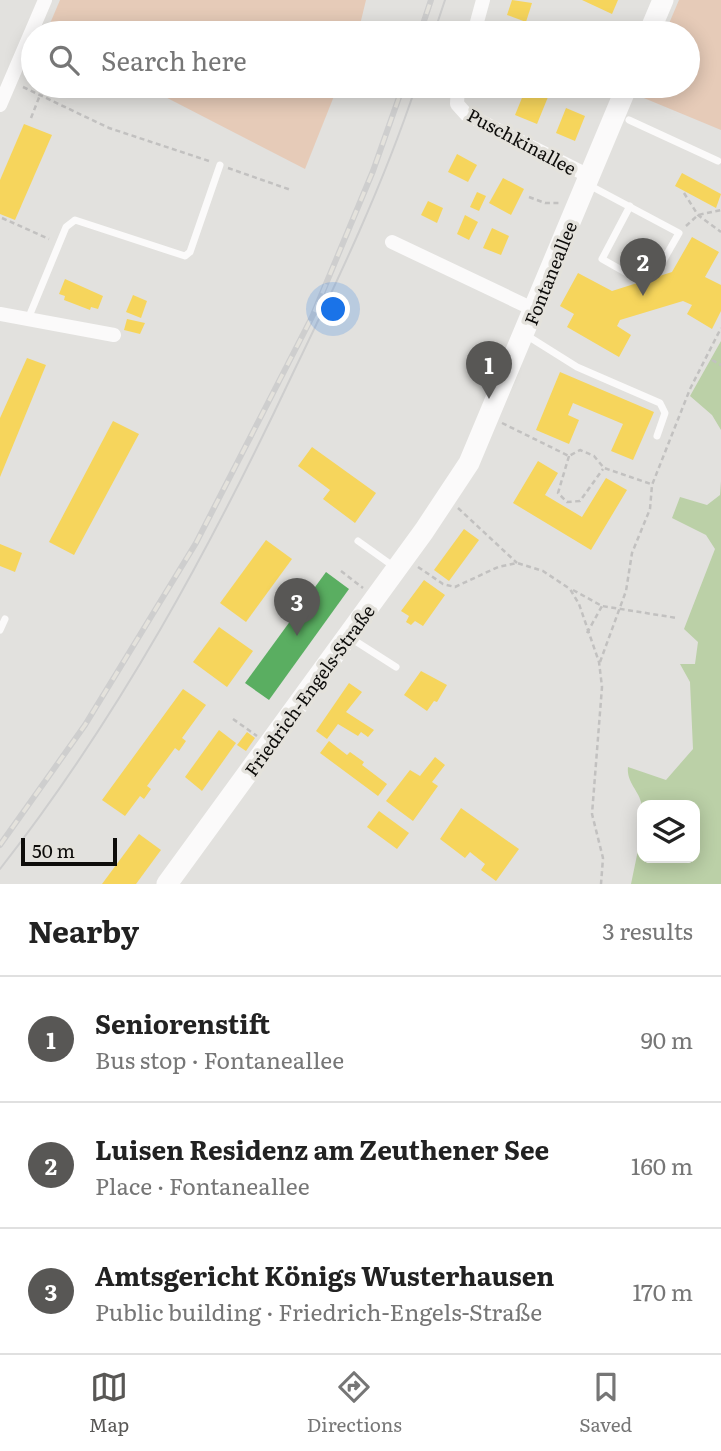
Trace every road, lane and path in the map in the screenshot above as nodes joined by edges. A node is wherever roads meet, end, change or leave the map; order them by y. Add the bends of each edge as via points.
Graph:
1 (45, 0) edge
2 (484, 0) edge
3 (663, 0) edge
4 (34, 21) edge
5 (478, 21) edge
6 (654, 21) edge
7 (21, 47) edge
8 (5, 78) edge
9 (21, 86) edge
10 (39, 98) edge
11 (46, 98) edge
12 (457, 98) edge
13 (622, 98) edge
14 (0, 105) edge
15 (31, 118) dead end
16 (629, 120) dead end
17 (718, 161) dead end
18 (220, 165) junction
19 (588, 180) junction
20 (291, 190) dead end
21 (684, 193) dead end
22 (529, 197) dead end
23 (566, 204) dead end
24 (630, 206) junction
25 (721, 210) edge
26 (698, 215) junction
27 (2, 218) edge
28 (721, 232) edge
29 (679, 233) junction
30 (393, 242) dead end
31 (59, 243) junction
32 (535, 310) junction
33 (0, 314) edge
34 (28, 319) junction
35 (721, 328) edge
36 (114, 335) dead end
37 (525, 335) junction
38 (712, 360) dead end
39 (721, 365) edge
40 (499, 422) dead end
41 (657, 436) dead end
42 (569, 456) junction
43 (604, 468) junction
44 (652, 485) junction
45 (452, 501) junction
46 (358, 541) dead end
47 (401, 563) junction
48 (517, 563) junction
49 (341, 571) dead end
50 (570, 589) junction
51 (367, 591) dead end
52 (602, 606) junction
53 (619, 608) junction
54 (677, 618) dead end
55 (5, 620) dead end
56 (0, 630) edge
57 (587, 633) junction
58 (348, 637) junction
59 (599, 663) junction
60 (397, 667) dead end
61 (233, 719) dead end
62 (259, 738) dead end
63 (167, 884) edge
64 (601, 884) edge

1 - 4 street
2 - 5 street
3 - 6 main road
7 - 8 street
8 - 9 path
8 - 14 street
10 - 15 path
11 - 18 path via 109,128
12 - 19 street, Puschkinallee via 466,114
13 - 19 main road, Fontaneallee
16 - 17 lane
18 - 20 path
18 - 31 lane via 185,256 75,220
19 - 24 lane
19 - 32 main road, Fontaneallee
21 - 26 path
22 - 23 path
24 - 29 lane
24 - 29 lane via 602,259 625,272 663,261
25 - 26 path
26 - 28 path
26 - 29 path
27 - 31 path
30 - 32 street
31 - 34 lane
32 - 37 main road, Fontaneallee
33 - 34 street
34 - 36 street
35 - 44 path via 690,389
37 - 41 lane via 577,367 660,403 665,413
37 - 45 main road, Fontaneallee
38 - 39 path
40 - 42 path
42 - 43 path via 580,450 594,456
42 - 43 path via 558,493 567,502 580,501
43 - 44 path
44 - 53 path via 650,509 632,553
45 - 47 main road, Friedrich-Engels-Straße
45 - 48 path
46 - 47 lane
47 - 48 path via 455,587
47 - 58 main road, Friedrich-Engels-Straße
48 - 50 path via 543,571
49 - 51 path
50 - 52 path
50 - 57 path
52 - 53 path
52 - 57 path
53 - 54 path
53 - 59 path
55 - 56 lane
57 - 59 path
58 - 60 lane
58 - 63 main road, Friedrich-Engels-Straße
59 - 64 path via 601,726 592,814 603,858
61 - 62 path

